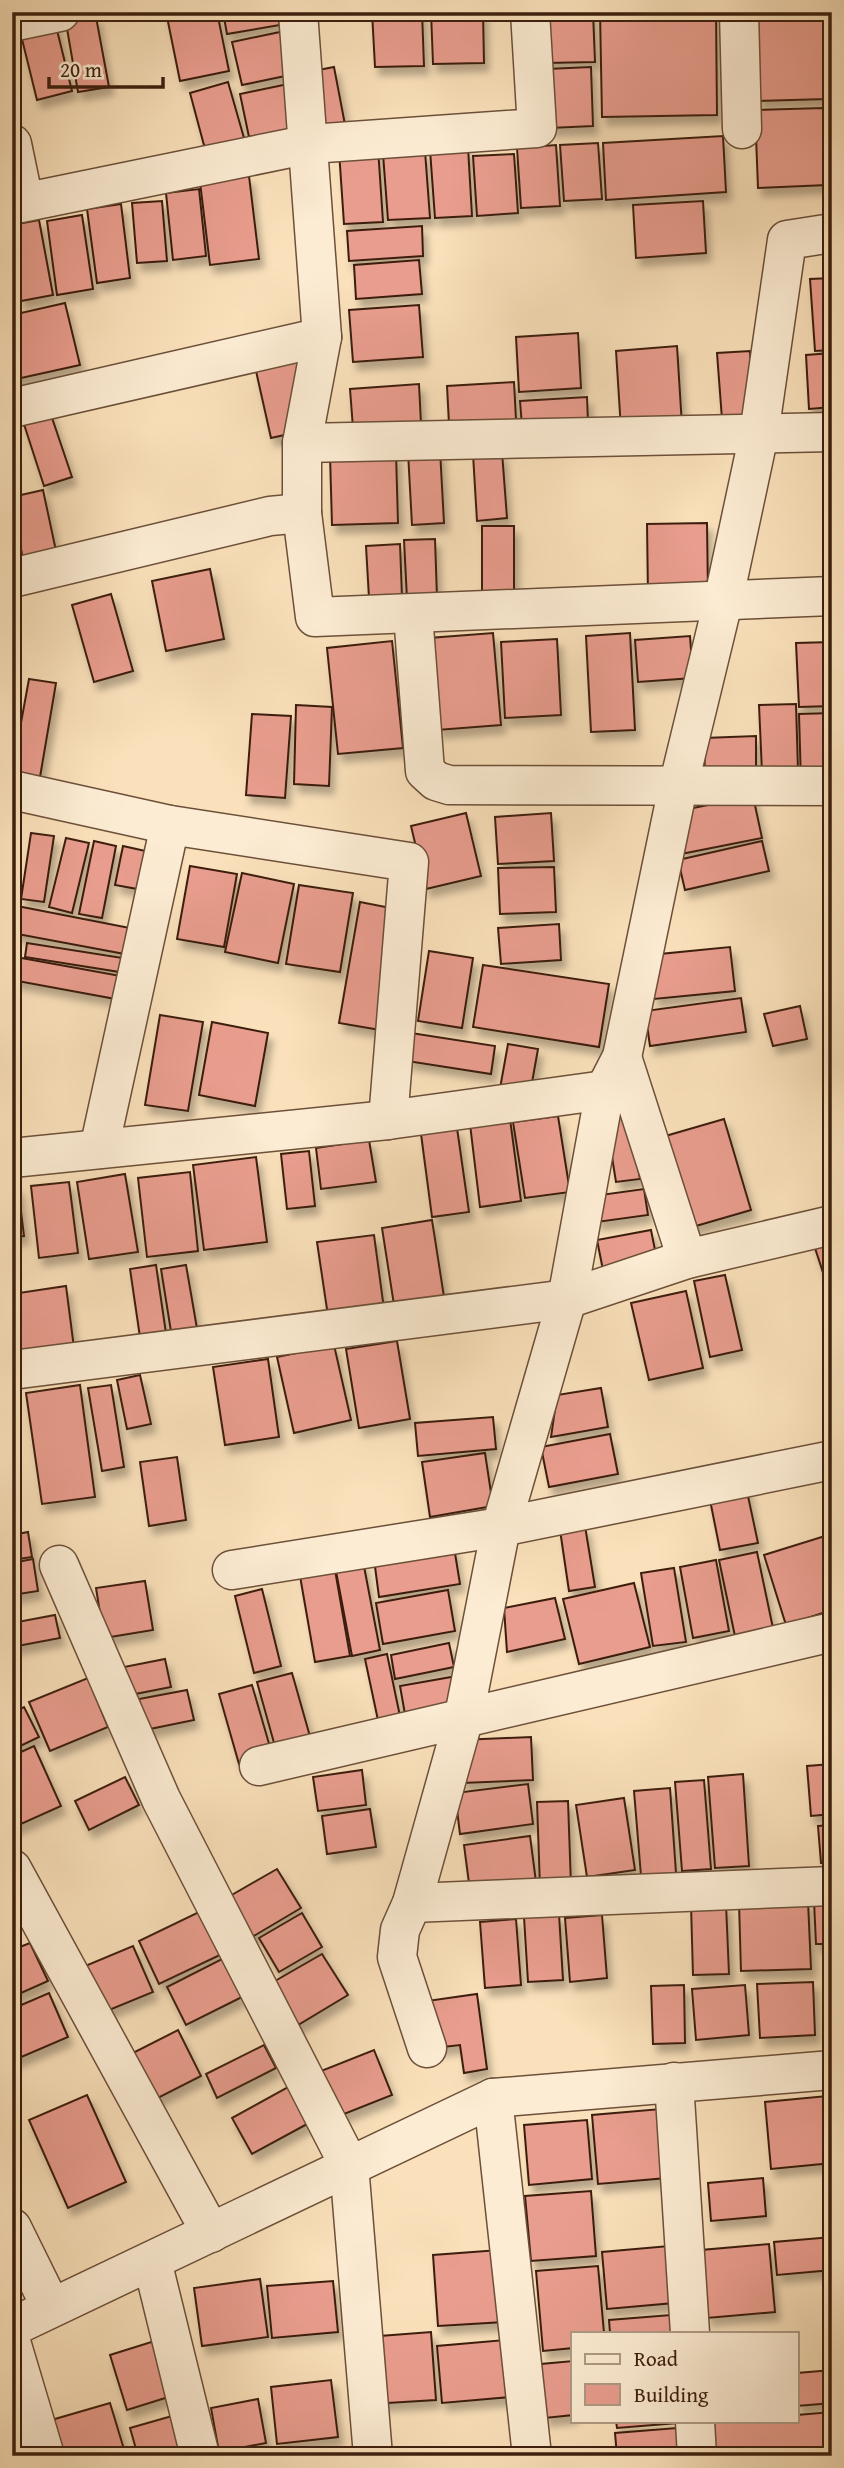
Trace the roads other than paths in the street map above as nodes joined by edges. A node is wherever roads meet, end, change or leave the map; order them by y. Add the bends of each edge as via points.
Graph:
1 (60, 12) edge
2 (298, 12) edge
3 (530, 12) edge
4 (739, 12) edge
5 (12, 22) edge
6 (742, 129) dead end
7 (12, 144) edge
8 (310, 144) junction
9 (18, 204) edge
10 (832, 233) edge
11 (322, 337) junction
12 (12, 408) edge
13 (832, 432) edge
14 (759, 434) junction
15 (302, 443) junction
16 (302, 513) junction
17 (12, 578) edge
18 (832, 596) edge
19 (723, 603) junction
20 (413, 614) junction
21 (678, 786) junction
22 (832, 786) edge
23 (12, 790) edge
24 (170, 825) junction
25 (622, 1056) junction
26 (604, 1090) junction
27 (388, 1120) junction
28 (99, 1149) junction
29 (12, 1158) edge
30 (832, 1225) edge
31 (687, 1259) junction
32 (566, 1299) junction
33 (12, 1370) edge
34 (832, 1460) edge
35 (501, 1527) junction
36 (59, 1565) dead end
37 (232, 1570) dead end
38 (832, 1632) edge
39 (463, 1721) junction
40 (259, 1766) dead end
41 (12, 1869) edge
42 (832, 1886) edge
43 (412, 1903) junction
44 (426, 2048) dead end
45 (832, 2070) edge
46 (674, 2082) junction
47 (493, 2098) junction
48 (349, 2165) junction
49 (12, 2228) edge
50 (211, 2233) junction
51 (152, 2261) junction
52 (51, 2307) junction
53 (12, 2327) edge
54 (690, 2332) edge
55 (12, 2346) edge
56 (695, 2422) edge
57 (45, 2456) edge
58 (200, 2456) edge
59 (373, 2456) edge
60 (532, 2456) edge
61 (697, 2456) edge

1 - 5 street
2 - 8 street
3 - 8 street via 537,128
4 - 6 street
7 - 9 street
8 - 9 street
8 - 11 street
10 - 14 street via 787,240
11 - 12 street
11 - 15 street
13 - 14 street
14 - 15 street
14 - 19 street
15 - 16 street
16 - 17 street via 270,516
16 - 20 street via 315,617
18 - 19 street
19 - 20 street
19 - 21 street
20 - 21 street via 425,771 436,781 449,785
21 - 22 street
21 - 25 street
23 - 24 street
24 - 27 street via 409,862
24 - 28 street
25 - 26 street
25 - 31 street
26 - 27 street
26 - 32 street
27 - 28 street
28 - 29 street
30 - 31 street
31 - 32 street
32 - 33 street
32 - 35 street
34 - 35 street
35 - 37 street
35 - 39 street
36 - 48 street via 161,1799
38 - 39 street
39 - 40 street
39 - 43 street
41 - 50 street
42 - 43 street
43 - 44 street via 400,1930 397,1957
45 - 46 street
46 - 47 street
46 - 54 street
47 - 48 street
47 - 60 street
48 - 50 street
48 - 59 street
49 - 52 street
50 - 51 street
51 - 52 street
51 - 58 street
52 - 53 street
55 - 57 street
56 - 61 street

